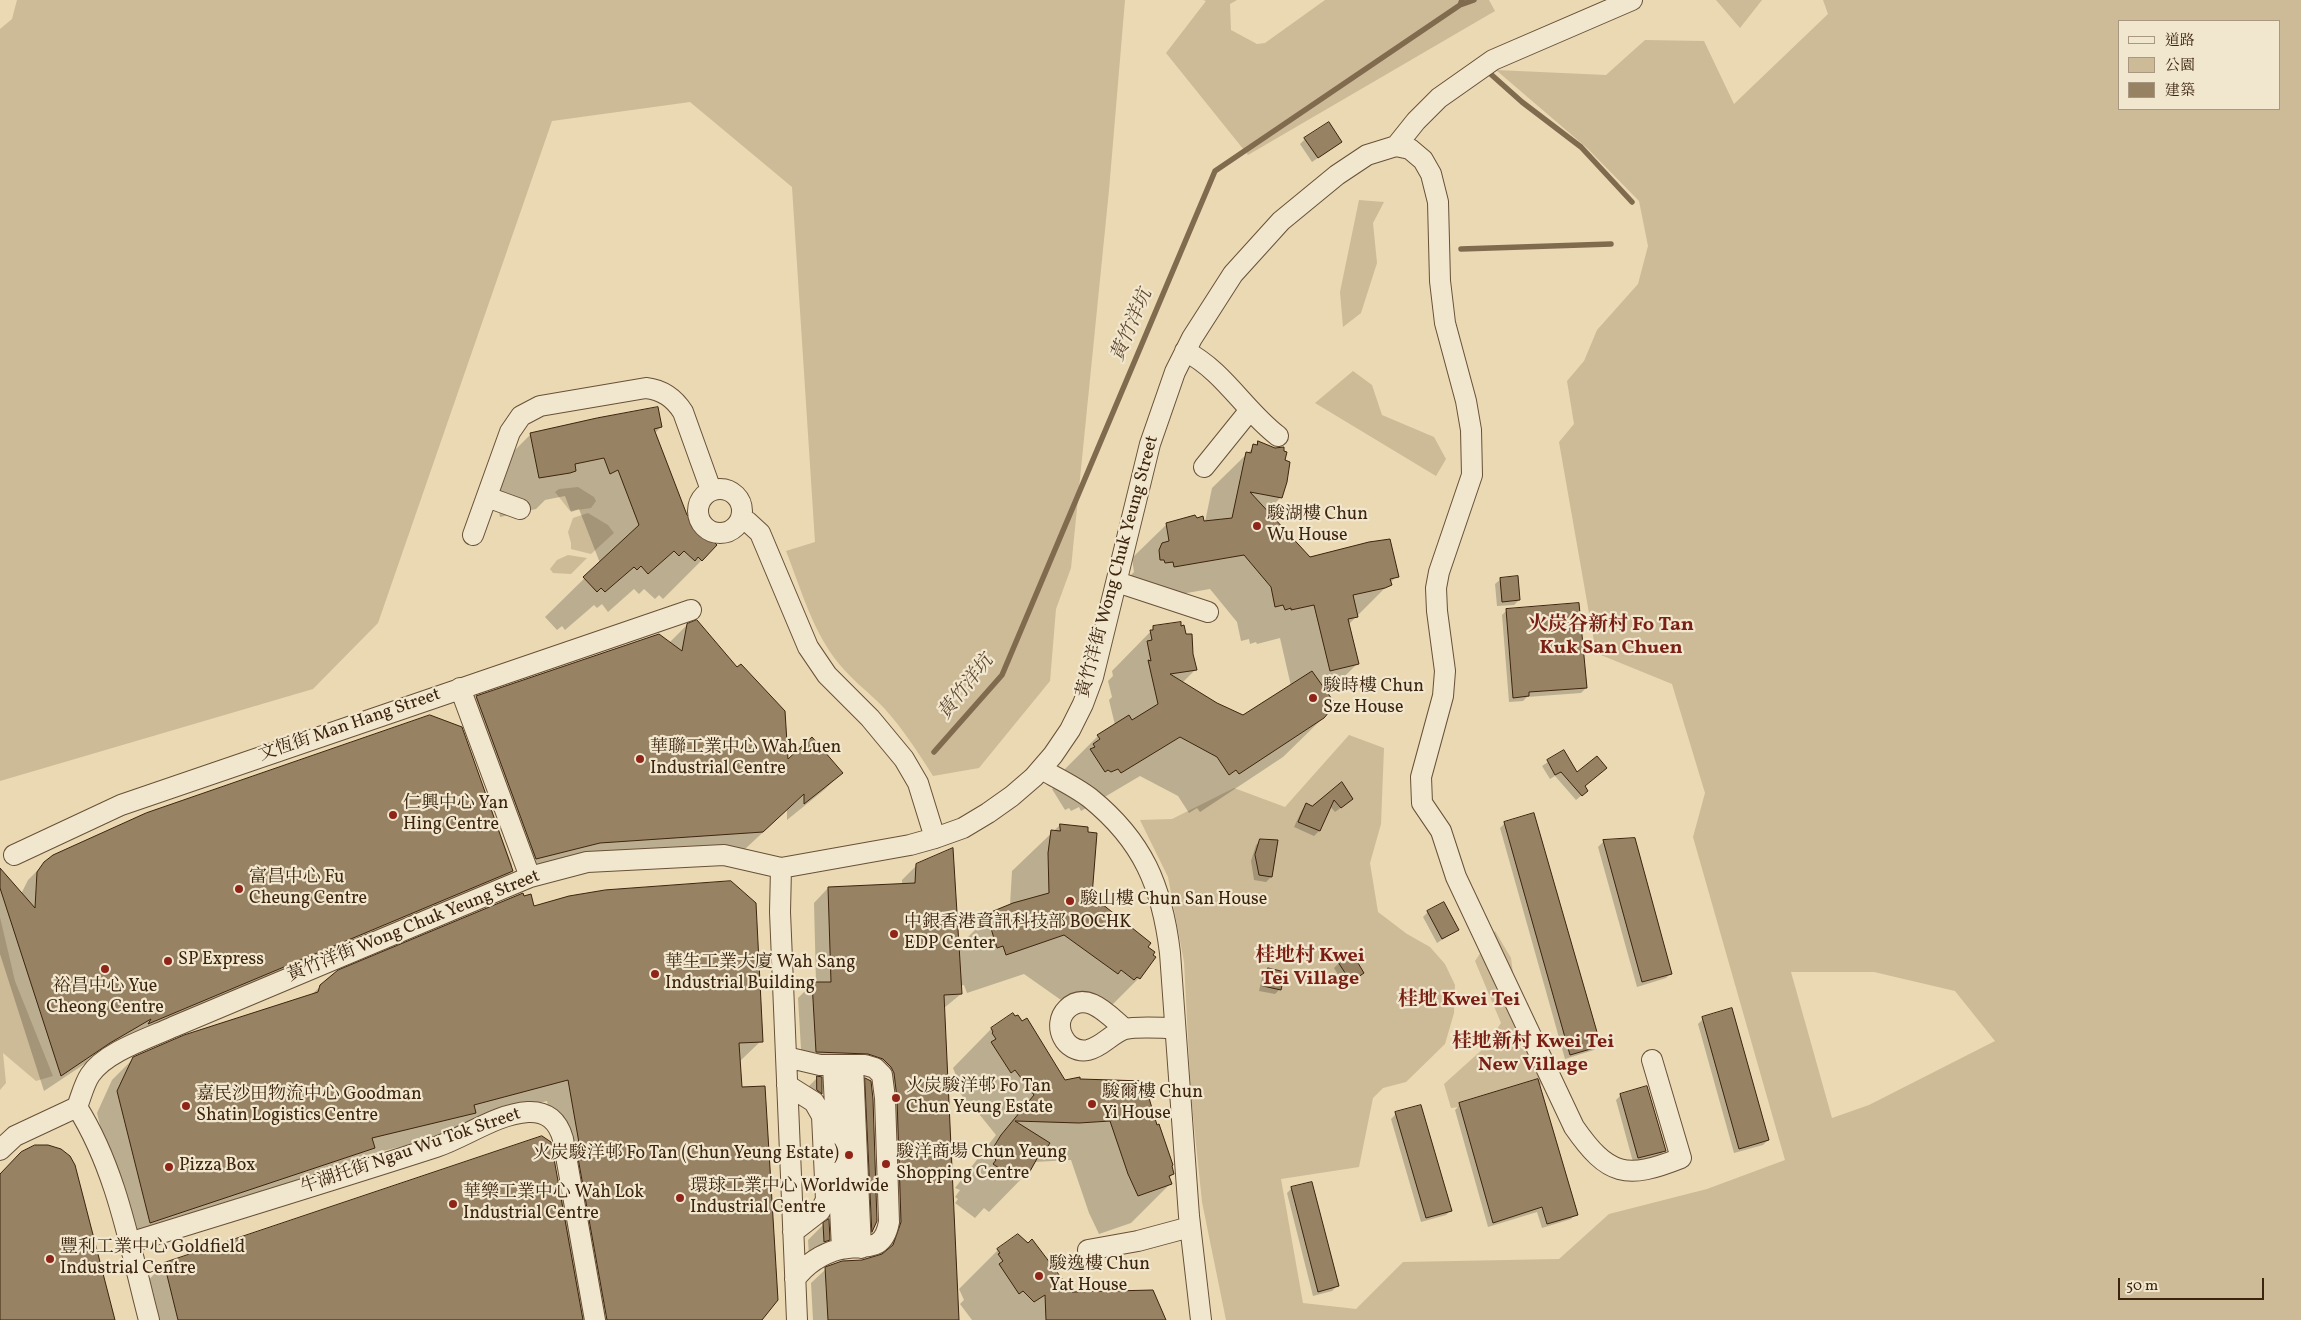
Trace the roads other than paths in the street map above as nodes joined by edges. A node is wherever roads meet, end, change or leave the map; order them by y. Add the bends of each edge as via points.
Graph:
1 (1632, 0) edge
2 (1396, 146) junction
3 (1186, 351) junction
4 (1250, 410) junction
5 (1278, 436) dead end
6 (1204, 467) dead end
7 (711, 490) junction
8 (487, 497) junction
9 (520, 509) dead end
10 (748, 523) junction
11 (474, 535) dead end
12 (1117, 582) junction
13 (691, 610) dead end
14 (1208, 612) dead end
15 (460, 688) junction
16 (1041, 769) junction
17 (935, 838) junction
18 (14, 855) dead end
19 (781, 868) junction
20 (530, 877) junction
21 (1175, 1028) junction
22 (1125, 1029) dead end
23 (786, 1057) junction
24 (1652, 1060) dead end
25 (853, 1065) junction
26 (833, 1066) junction
27 (787, 1085) junction
28 (77, 1107) junction
29 (0, 1150) edge
30 (1190, 1227) junction
31 (793, 1232) junction
32 (129, 1243) junction
33 (852, 1248) junction
34 (1088, 1250) dead end
35 (795, 1279) junction
36 (149, 1320) edge
37 (595, 1320) edge
38 (797, 1320) edge
39 (1201, 1320) edge

1 - 2 street via 1493,60 1439,98
2 - 3 street, 黃竹洋街 Wong Chuk Yeung Street via 1367,155 1308,196 1281,220 1233,274 1211,305
2 - 24 street via 1410,150 1423,160 1431,174 1438,202 1440,281 1445,323 1466,401 1472,445 1470,484 1436,588 1445,671 1443,696 1421,777 1422,803 1441,831 1456,877 1574,1126 1590,1150 1613,1167 1639,1172 1681,1158
3 - 4 street via 1217,372
3 - 12 street, 黃竹洋街 Wong Chuk Yeung Street via 1161,408 1150,444
4 - 5 street
4 - 6 street
7 - 8 street via 678,404 663,392 646,388 540,406 521,416 510,432
7 - 10 street via 718,488 733,492
7 - 10 street via 704,494 698,507 704,528 725,533
8 - 9 street
8 - 11 street
10 - 17 street via 765,541 808,647 827,675 870,718 904,760 918,783
12 - 14 street
12 - 16 street, 黃竹洋街 Wong Chuk Yeung Street via 1094,677 1070,730
13 - 15 street, 文恆街 Man Hang Street
15 - 18 street, 文恆街 Man Hang Street via 122,805
15 - 20 street
16 - 17 street, 黃竹洋街 Wong Chuk Yeung Street via 988,813
16 - 21 street via 1089,797 1124,830 1143,857 1157,887 1166,919
17 - 19 street, 黃竹洋街 Wong Chuk Yeung Street
19 - 20 street, 黃竹洋街 Wong Chuk Yeung Street via 724,856 587,862
19 - 23 street
20 - 28 street, 黃竹洋街 Wong Chuk Yeung Street via 118,1053 101,1063 90,1075
21 - 22 street
21 - 30 street
23 - 26 street
23 - 27 street
25 - 26 street
25 - 33 street
25 - 33 street via 875,1068 882,1075 889,1222 887,1234 881,1242 871,1247
26 - 33 street
27 - 31 street
27 - 31 street via 814,1102 822,1116 826,1200 820,1211
28 - 29 street via 15,1136
28 - 32 street via 101,1151
30 - 34 street
30 - 39 street
31 - 35 street
32 - 36 street
32 - 37 street, 牛湖托街 Ngau Wu Tok Street via 440,1146 512,1115 546,1114 559,1126 563,1139
33 - 35 street via 817,1257
35 - 38 street

